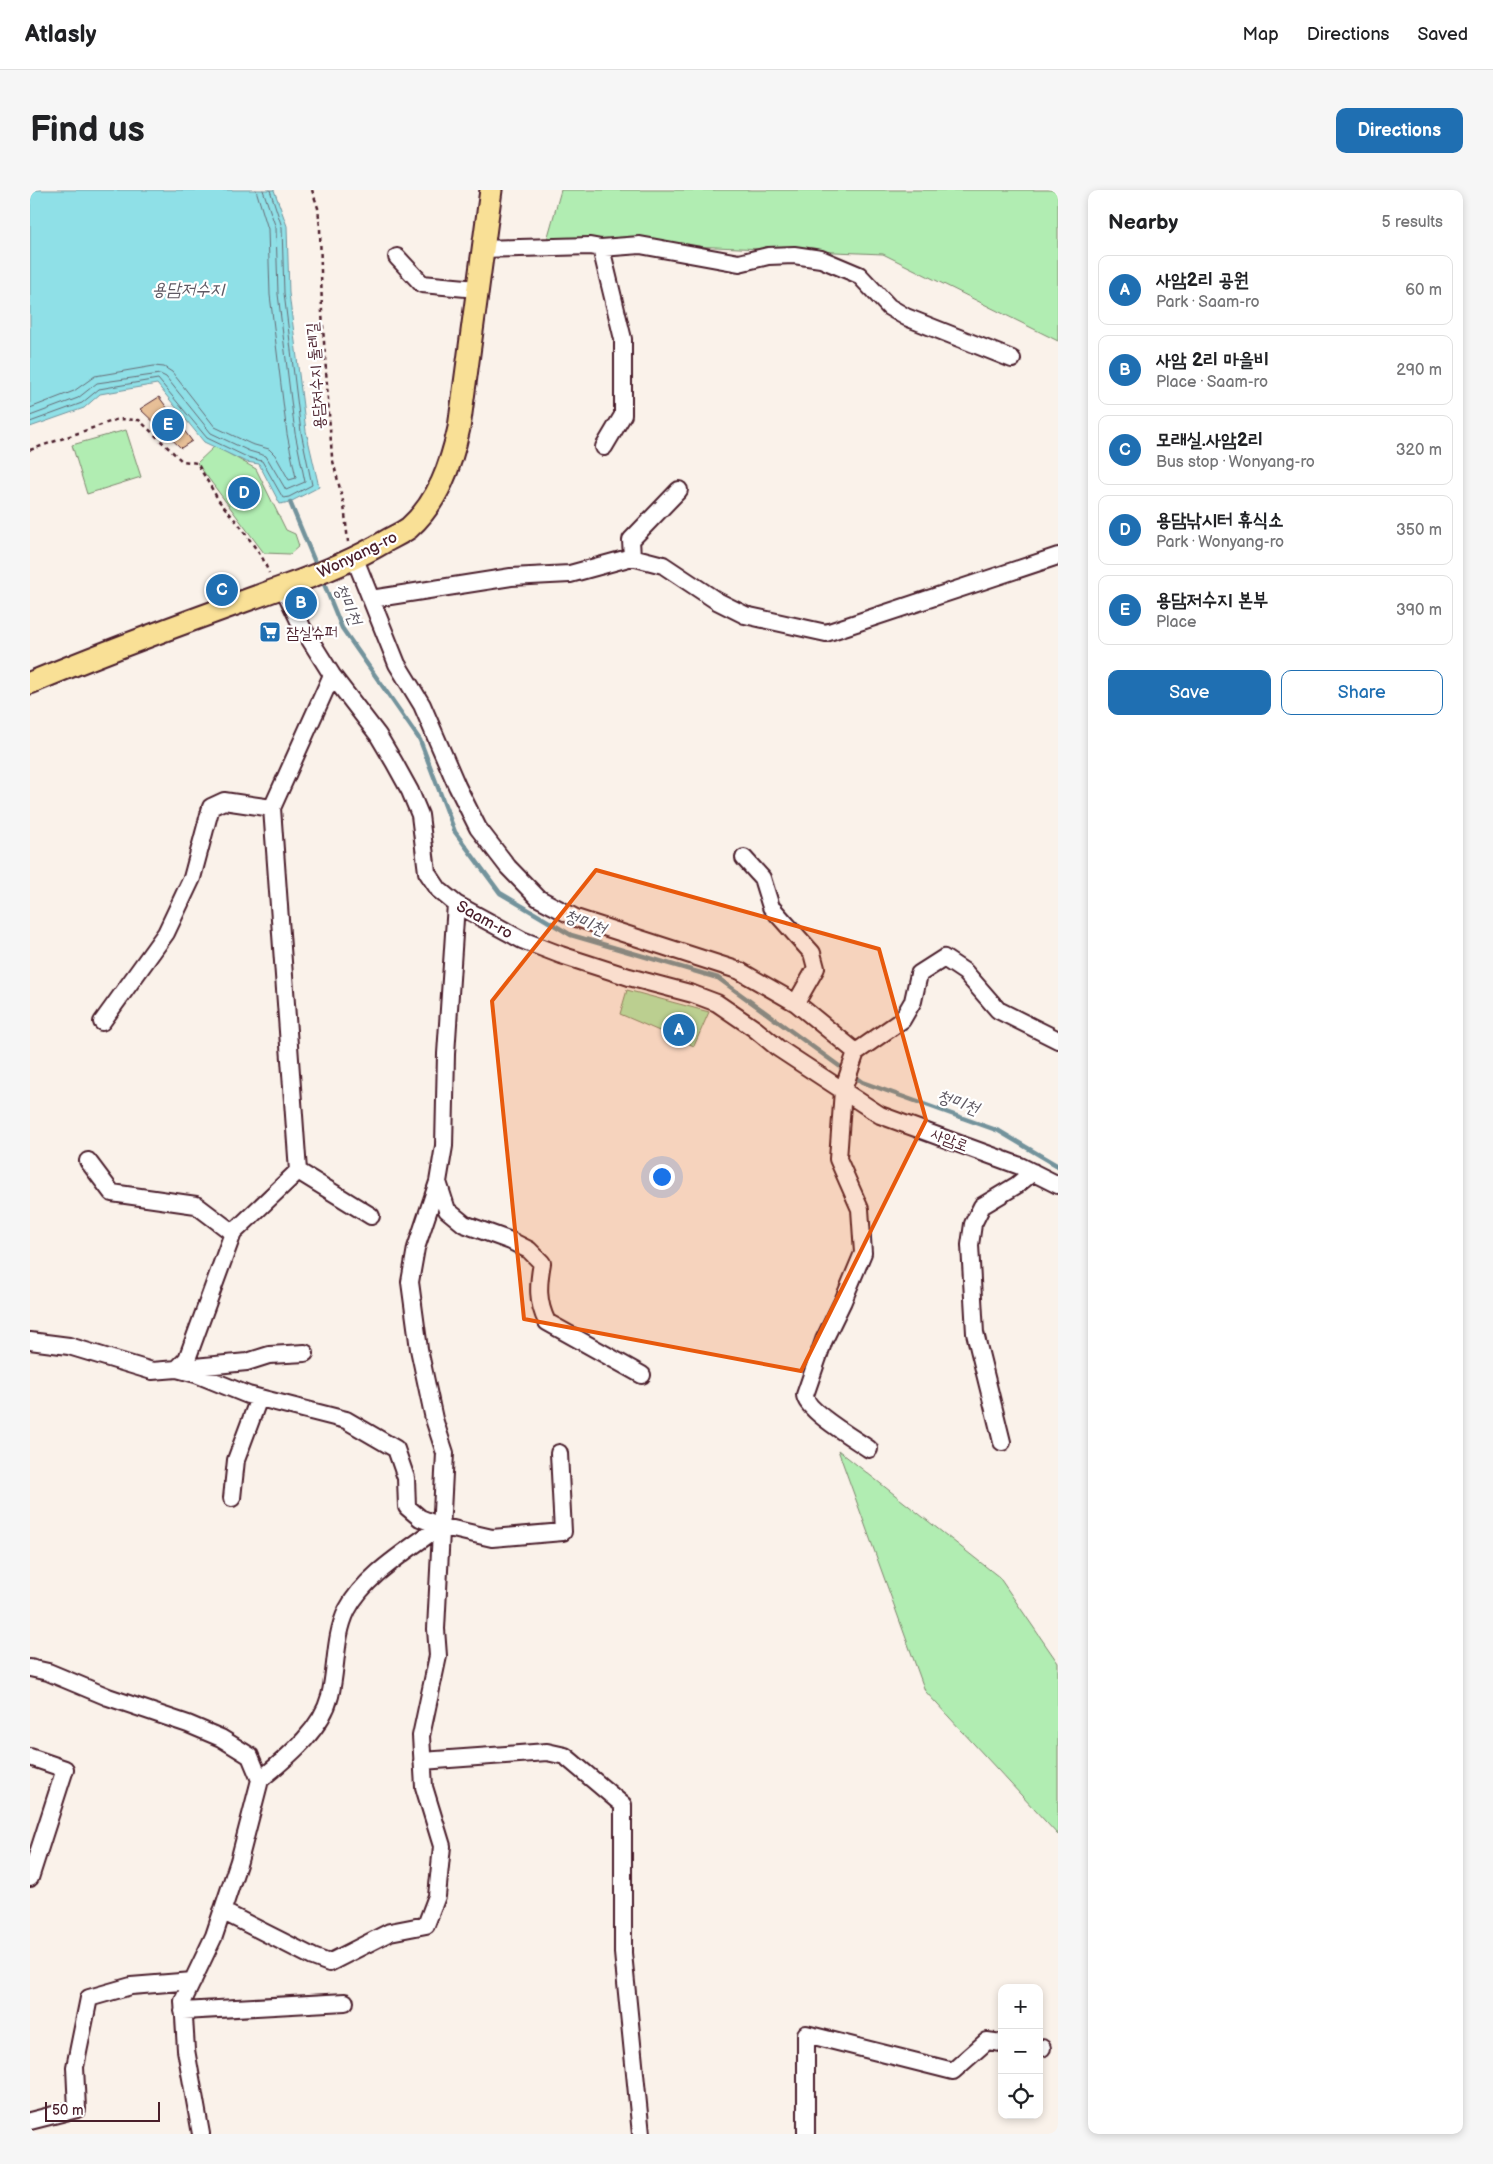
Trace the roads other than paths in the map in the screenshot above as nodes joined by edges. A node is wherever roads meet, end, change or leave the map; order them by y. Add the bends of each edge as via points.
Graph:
1 (490, 190) edge
2 (601, 248) junction
3 (482, 249) junction
4 (397, 257) dead end
5 (477, 289) junction
6 (1012, 359) dead end
7 (604, 447) dead end
8 (678, 490) dead end
9 (632, 556) junction
10 (1058, 556) edge
11 (353, 560) junction
12 (285, 587) junction
13 (371, 599) junction
14 (332, 675) junction
15 (30, 683) edge
16 (272, 808) junction
17 (744, 858) dead end
18 (456, 904) junction
19 (796, 1003) junction
20 (102, 1022) dead end
21 (1058, 1040) edge
22 (856, 1052) junction
23 (844, 1090) junction
24 (88, 1161) dead end
25 (298, 1172) junction
26 (1033, 1172) junction
27 (438, 1182) junction
28 (1058, 1185) edge
29 (372, 1216) dead end
30 (233, 1233) junction
31 (30, 1341) edge
32 (306, 1353) dead end
33 (176, 1369) junction
34 (642, 1375) dead end
35 (259, 1398) junction
36 (1002, 1442) dead end
37 (869, 1449) dead end
38 (559, 1453) dead end
39 (232, 1498) dead end
40 (440, 1526) junction
41 (30, 1668) edge
42 (30, 1757) edge
43 (422, 1761) junction
44 (260, 1780) junction
45 (30, 1878) edge
46 (222, 1911) junction
47 (193, 1981) junction
48 (345, 2002) dead end
49 (183, 2011) junction
50 (998, 2042) edge
51 (30, 2121) edge
52 (201, 2134) edge
53 (641, 2134) edge
54 (806, 2134) edge

1 - 3 main road, Wonyang-ro
2 - 3 street
2 - 6 street via 640,245 739,263 794,254 821,258 859,275 889,308 906,317
2 - 7 street via 623,339 623,415
3 - 5 main road, Wonyang-ro
4 - 5 street via 422,284
5 - 11 main road, Wonyang-ro via 458,428 452,459 438,491 408,529
8 - 9 street via 630,540
9 - 10 street via 663,565 717,601 745,615 826,633
9 - 13 street via 570,574 511,577
11 - 12 main road, Wonyang-ro
11 - 13 street
12 - 14 street, Saam-ro via 302,627
12 - 15 main road, Wonyang-ro via 99,654
13 - 19 street via 397,664 422,705 478,828 508,867 538,898 576,918 740,971
14 - 16 street
14 - 18 street, Saam-ro via 378,735 410,791 420,815 427,872 439,890
16 - 20 street via 224,801 211,807 192,878 166,933
16 - 25 street
17 - 19 street via 762,878 771,907 812,953 816,968
18 - 23 street, Saam-ro via 522,940 561,955 717,1003 778,1048
18 - 27 street via 446,1054 444,1146
19 - 22 street
21 - 22 street via 998,1010 965,972 944,958 919,974 914,1001 902,1020
22 - 23 street
23 - 26 street, 사암로 via 880,1115
23 - 37 street via 838,1159 860,1209 863,1253 824,1340 804,1395 814,1410
24 - 30 street via 112,1193 196,1205
25 - 29 street
25 - 30 street
26 - 28 street, 사암로
26 - 36 street via 982,1206 973,1224 970,1245 975,1333
27 - 34 street via 447,1210 464,1224 511,1241 529,1250 542,1263 538,1289 547,1322
27 - 40 street via 416,1248 410,1282 419,1349 445,1453
30 - 33 street via 187,1359
31 - 33 street via 69,1346 152,1371
32 - 33 street via 269,1355 247,1362
33 - 35 street
35 - 39 street via 236,1460
35 - 40 street via 346,1420 396,1449 406,1478 407,1507 420,1518
38 - 40 street via 563,1532 492,1538
40 - 43 street via 438,1656 421,1736
40 - 44 street via 370,1580 347,1609 340,1630 330,1698 318,1724
41 - 44 street via 221,1738 250,1756
42 - 45 street via 65,1769
43 - 46 street via 424,1787 442,1846 438,1896 426,1925 390,1932 329,1963
43 - 53 street via 547,1752 565,1756 623,1805 622,1953
44 - 46 street
46 - 47 street
47 - 49 street via 183,2001
47 - 51 street via 131,1986 89,1998 74,2068 78,2109
48 - 49 street
49 - 52 street via 186,2050
50 - 54 street via 987,2041 952,2071 806,2034

